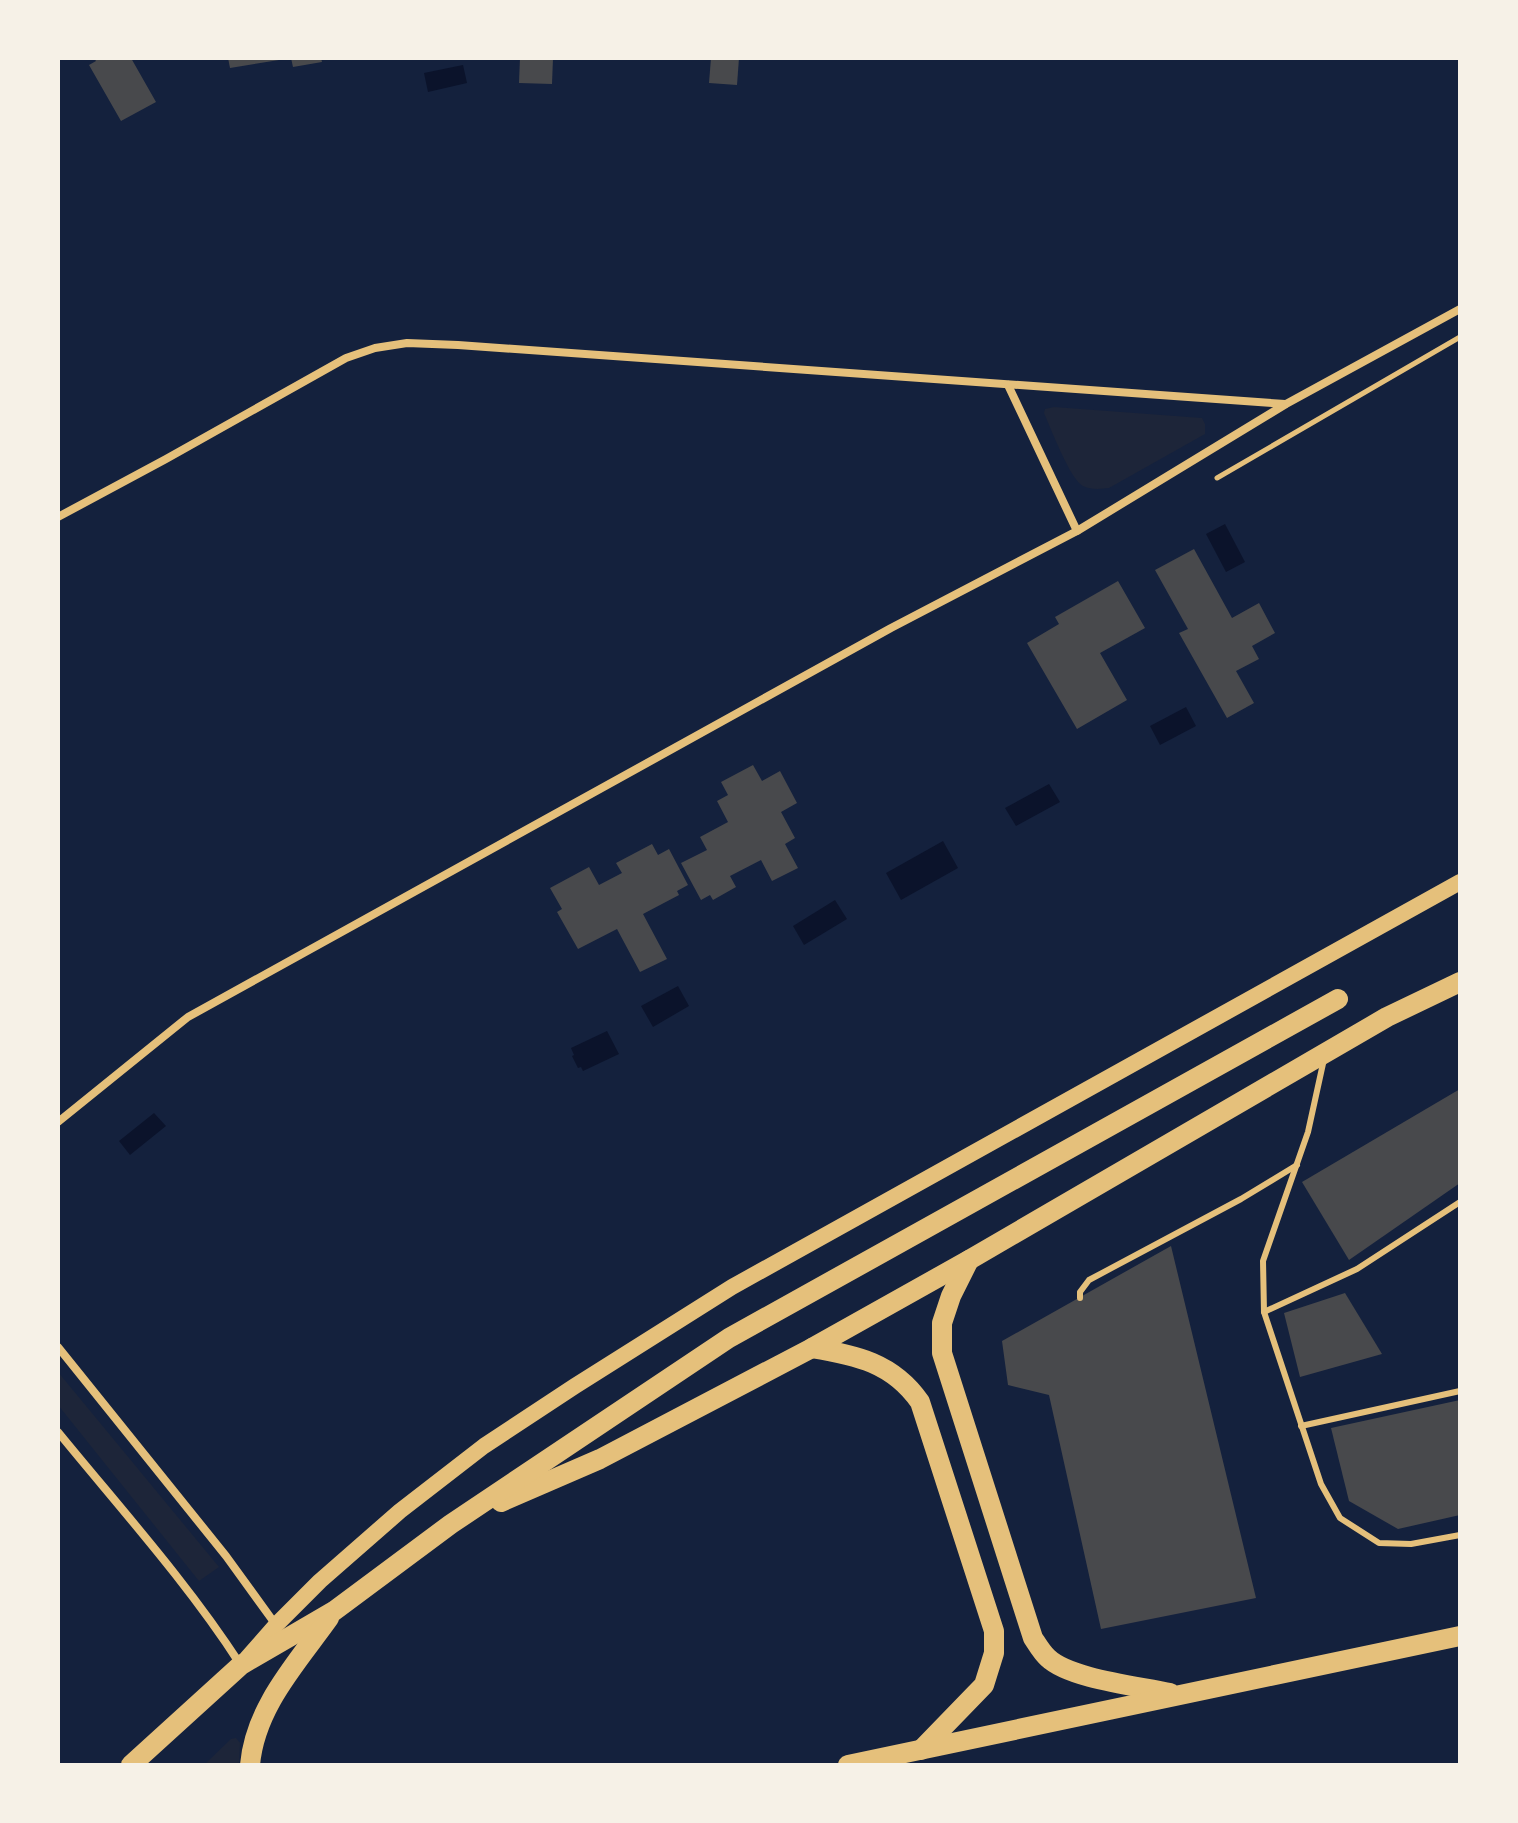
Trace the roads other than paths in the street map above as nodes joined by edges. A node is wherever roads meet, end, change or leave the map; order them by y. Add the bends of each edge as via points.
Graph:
1 (1460, 309) edge
2 (1008, 385) junction
3 (1286, 404) junction
4 (58, 517) edge
5 (1077, 531) junction
6 (1460, 882) edge
7 (1460, 982) edge
8 (1338, 999) dead end
9 (1326, 1052) junction
10 (58, 1122) edge
11 (1297, 1165) junction
12 (1460, 1202) edge
13 (969, 1260) junction
14 (1080, 1298) dead end
15 (1264, 1312) junction
16 (58, 1347) edge
17 (812, 1348) junction
18 (1460, 1391) edge
19 (1301, 1426) junction
20 (58, 1432) edge
21 (451, 1524) junction
22 (1460, 1535) edge
23 (334, 1611) junction
24 (276, 1625) junction
25 (1460, 1636) edge
26 (241, 1665) junction
27 (1179, 1694) junction
28 (921, 1750) junction
29 (131, 1765) edge
30 (250, 1765) edge
31 (848, 1765) edge

1 - 3 street
2 - 3 street
2 - 4 street via 407,343 346,358
2 - 5 street
3 - 5 street
5 - 10 street via 891,628 188,1017
6 - 24 main road via 693,1312 484,1446 400,1511
7 - 9 main road
8 - 21 main road via 729,1338
9 - 11 lane
9 - 13 main road
11 - 14 lane via 1089,1280
11 - 15 lane via 1263,1261
12 - 15 lane via 1357,1269
13 - 17 main road
13 - 27 main road via 942,1323 942,1353 1033,1638 1061,1668
15 - 19 lane
16 - 24 street
17 - 21 main road via 600,1459
17 - 28 main road via 852,1355 893,1373 912,1389 994,1631 994,1653 984,1685
18 - 19 lane
19 - 22 lane via 1321,1484 1340,1518 1379,1543 1411,1544
20 - 26 street via 187,1588
21 - 23 main road
23 - 26 main road
23 - 30 main road via 269,1702
24 - 26 main road
25 - 27 main road
26 - 29 main road
27 - 28 main road
28 - 31 main road

